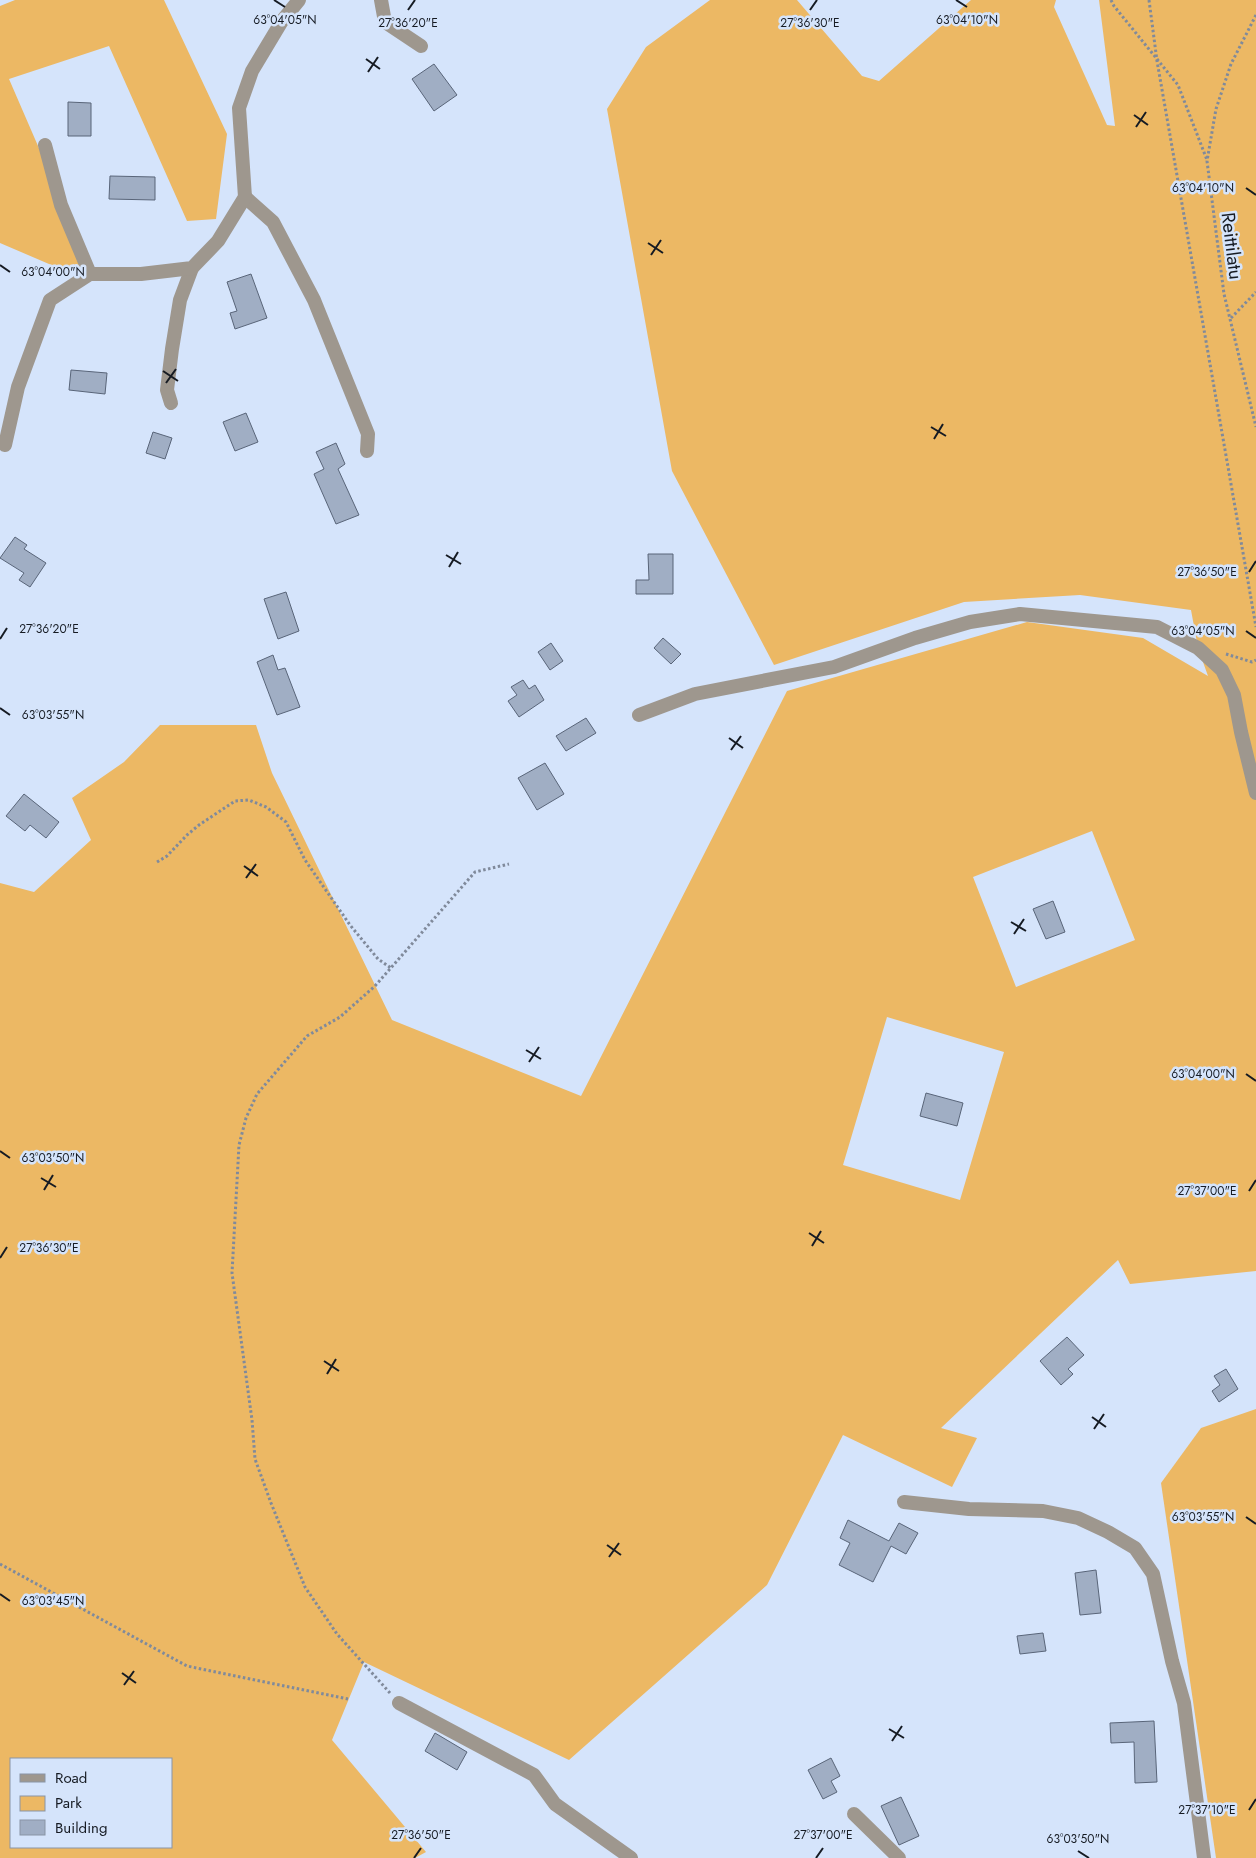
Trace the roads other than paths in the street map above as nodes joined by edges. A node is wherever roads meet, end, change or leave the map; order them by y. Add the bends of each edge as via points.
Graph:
1 (300, 0) edge
2 (380, 0) edge
3 (421, 46) dead end
4 (45, 145) dead end
5 (245, 197) junction
6 (192, 268) junction
7 (90, 274) junction
8 (171, 403) dead end
9 (5, 446) dead end
10 (367, 451) dead end
11 (639, 715) dead end
12 (1256, 793) edge
13 (904, 1502) dead end
14 (399, 1703) road end
15 (854, 1814) dead end
16 (631, 1858) edge
17 (899, 1858) edge
18 (1204, 1858) edge

1 - 5 street via 282,21 252,71 239,108
2 - 3 street via 385,22
4 - 7 street via 61,205
5 - 6 street via 218,241
5 - 10 street via 273,222 314,300 368,434
6 - 7 street via 141,274
6 - 8 street via 180,300 172,349 167,390
7 - 9 street via 50,300 18,387
11 - 12 street via 695,694 834,667 970,622 1020,614 1157,627 1198,648 1222,670 1234,696
13 - 18 street via 969,1509 1042,1511 1078,1518 1135,1548 1153,1574 1184,1703
14 - 16 street via 534,1775 555,1804
15 - 17 street

